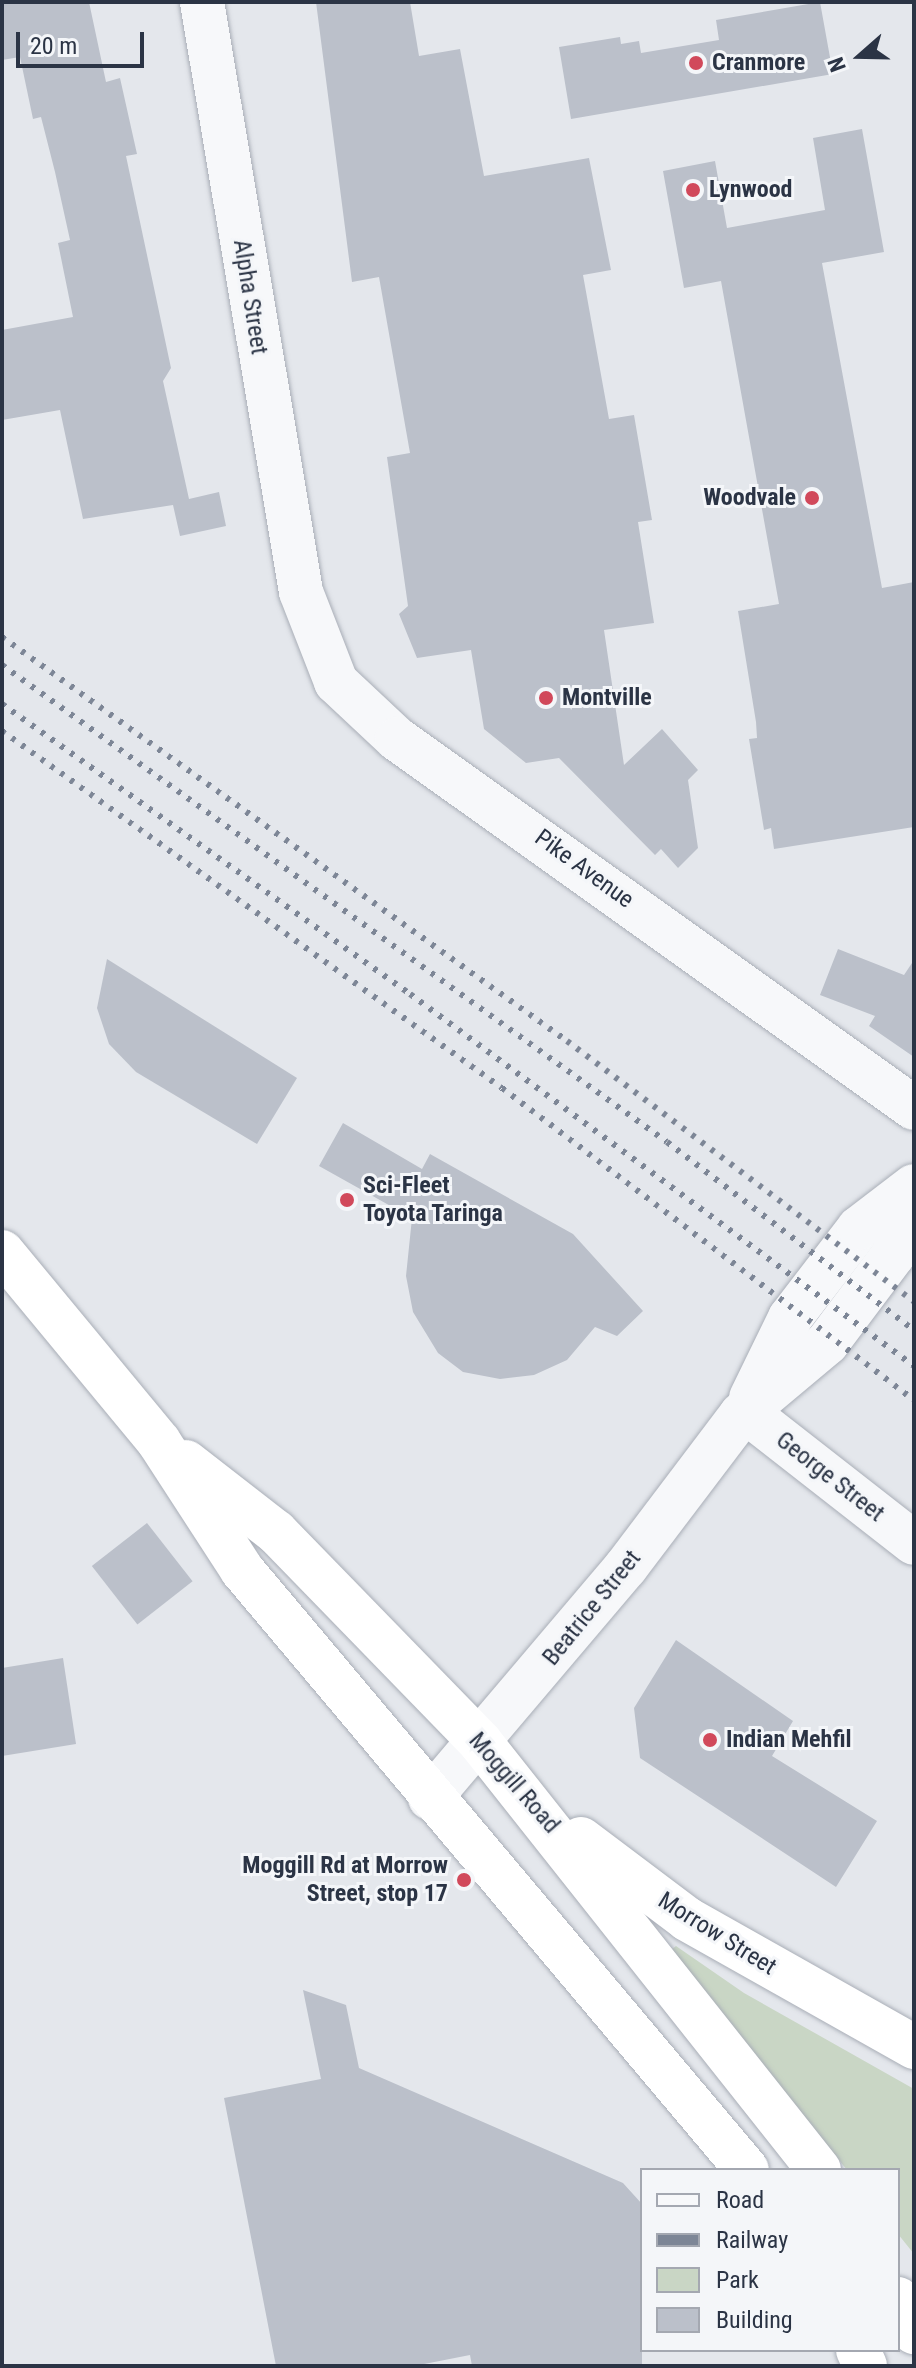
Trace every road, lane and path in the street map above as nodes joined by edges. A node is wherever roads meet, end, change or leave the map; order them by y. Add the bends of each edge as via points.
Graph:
1 (202, 2) edge
2 (301, 592) joint
3 (914, 1108) edge
4 (914, 1186) edge
5 (914, 1206) edge
6 (2, 1252) edge
7 (745, 1411) junction
8 (159, 1442) junction
9 (914, 1543) edge
10 (480, 1742) junction
11 (430, 1798) junction
12 (532, 1800) junction
13 (914, 2047) edge
14 (745, 2168) edge
15 (817, 2168) edge
16 (900, 2303) edge
17 (914, 2332) edge

1 - 2 street, Alpha Street
2 - 3 street, Pike Avenue via 336,682 397,739
4 - 7 street, Beatrice Street via 859,1228 790,1318
5 - 7 street, Beatrice Street via 893,1255 827,1343
6 - 8 highway, Moggill Road
7 - 9 street, George Street
7 - 10 street, Beatrice Street
8 - 10 highway, Moggill Road via 276,1532
8 - 11 highway, Moggill Road via 242,1570
10 - 11 street, Beatrice Street
10 - 12 highway, Moggill Road
11 - 14 highway, Moggill Road
12 - 13 highway, Morrow Street via 687,1919
12 - 15 highway, Moggill Road
16 - 17 highway

